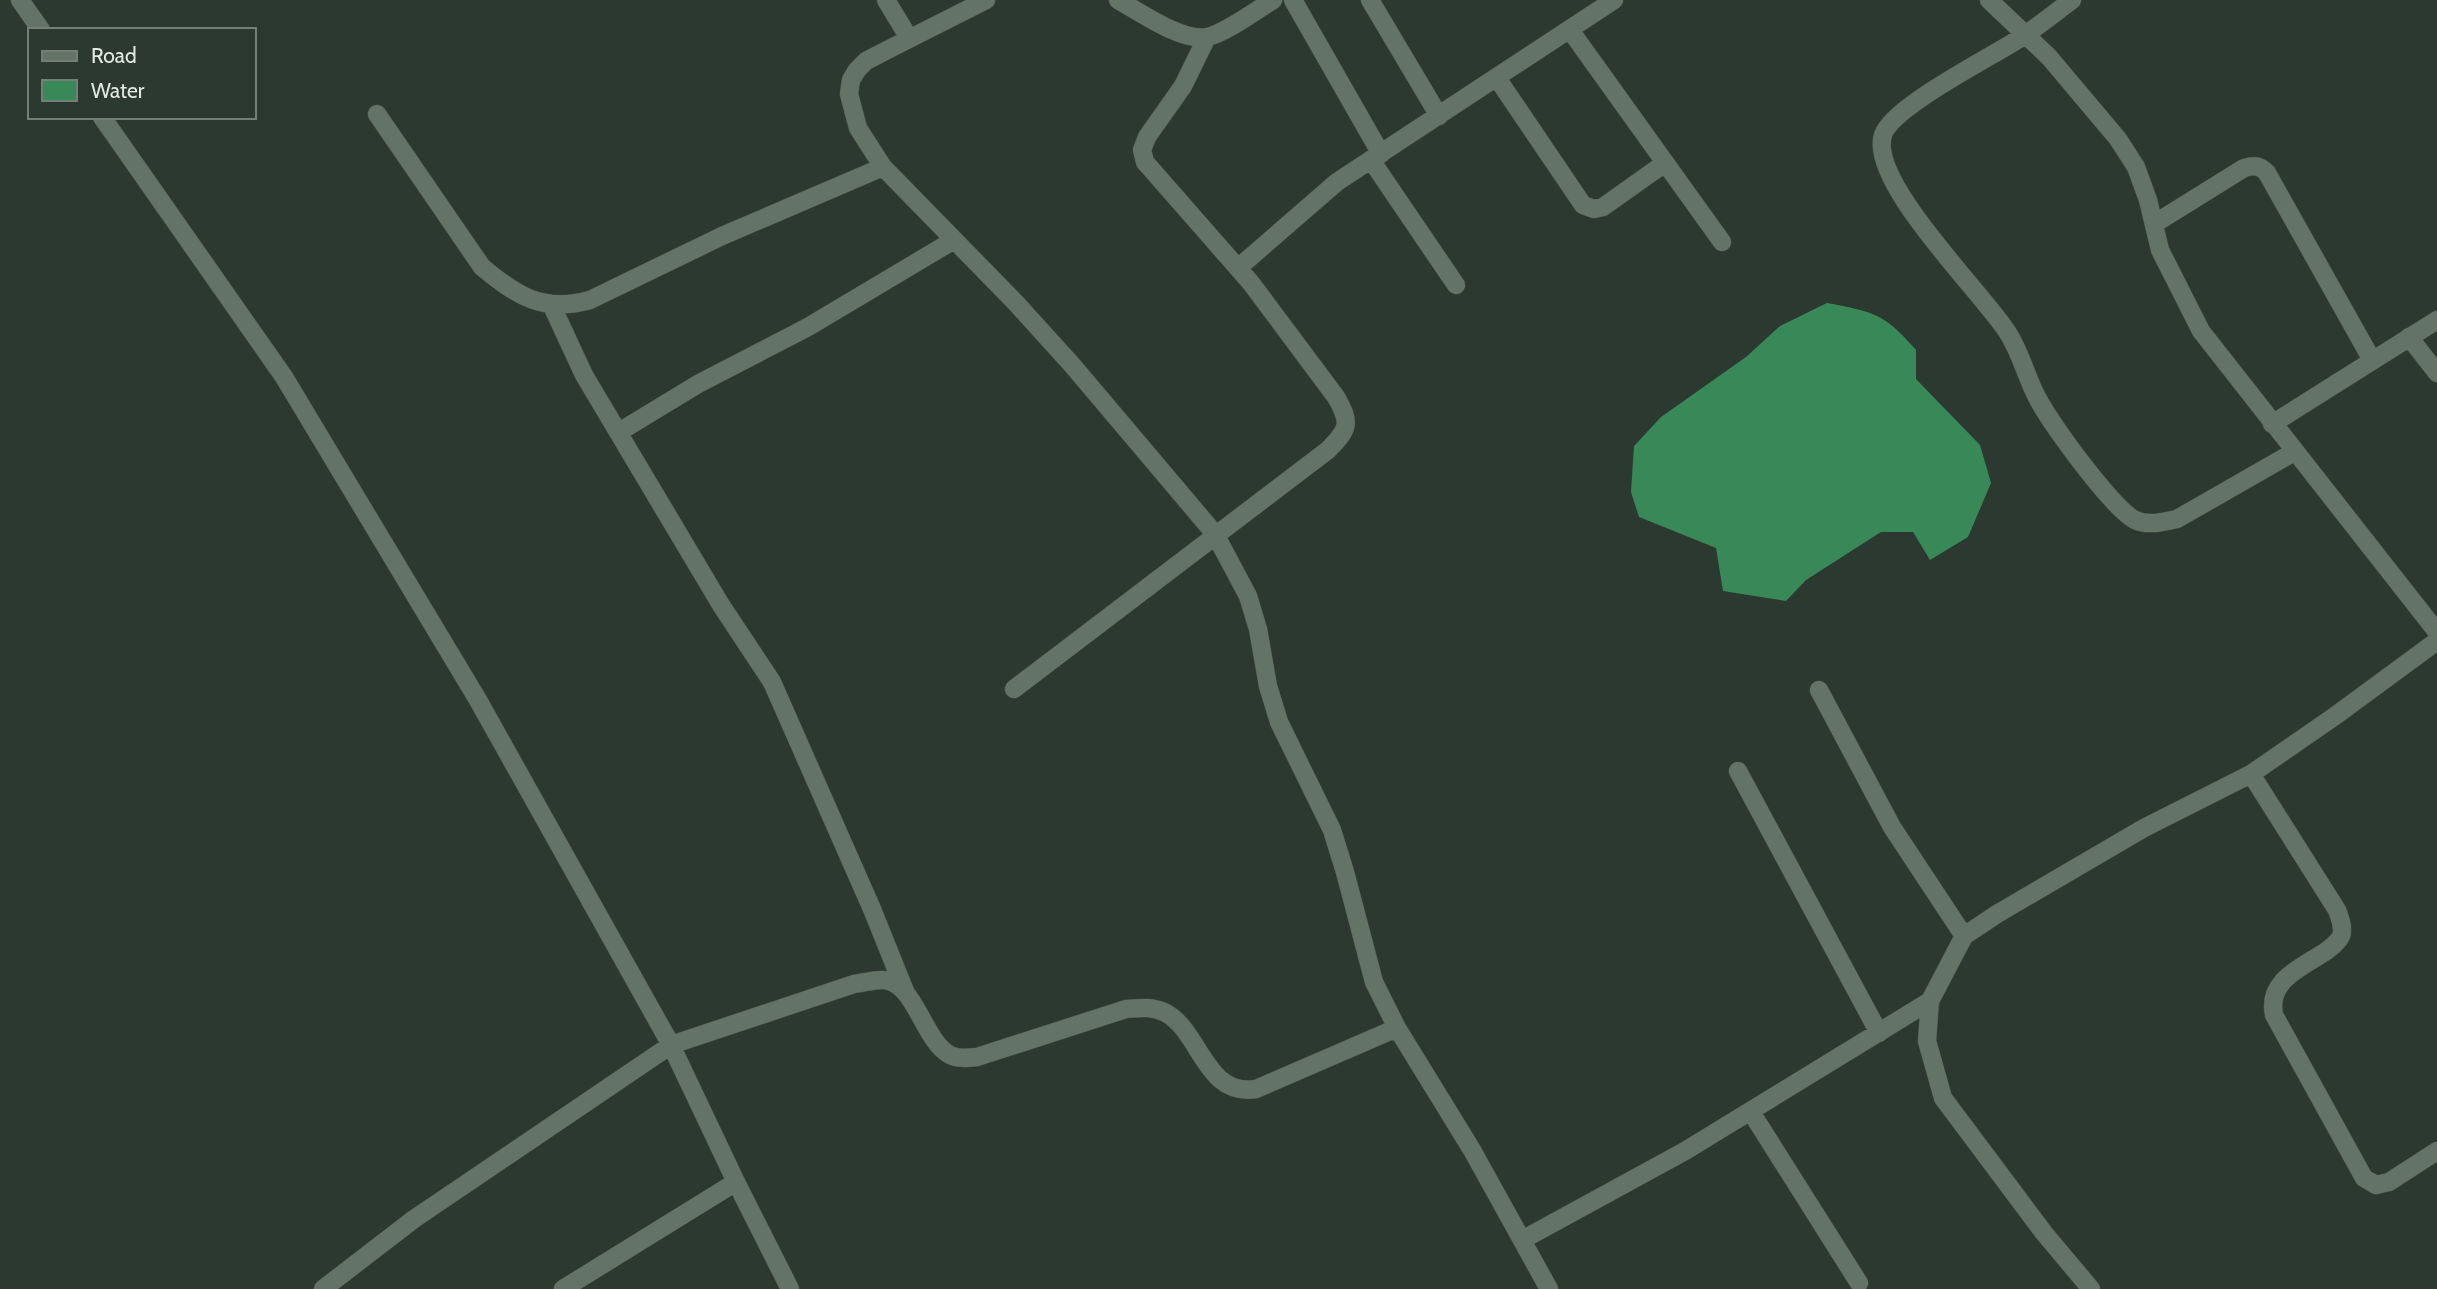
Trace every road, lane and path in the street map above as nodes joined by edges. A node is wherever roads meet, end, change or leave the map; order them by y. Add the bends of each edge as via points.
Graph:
1 (20, 0) edge
2 (886, 0) edge
3 (986, 0) edge
4 (1118, 0) edge
5 (1273, 0) edge
6 (1293, 0) edge
7 (1370, 0) edge
8 (1614, 0) edge
9 (1989, 0) edge
10 (2072, 0) edge
11 (40, 28) edge
12 (1570, 30) junction
13 (2024, 36) junction
14 (1207, 37) junction
15 (909, 38) junction
16 (1497, 78) junction
17 (377, 114) dead end
18 (1439, 116) junction
19 (103, 119) edge
20 (1376, 157) junction
21 (1665, 163) junction
22 (883, 167) junction
23 (2154, 224) junction
24 (954, 240) junction
25 (1722, 242) dead end
26 (1238, 268) junction
27 (1455, 285) dead end
28 (552, 306) junction
29 (2437, 320) edge
30 (2409, 337) junction
31 (2372, 360) junction
32 (2437, 373) edge
33 (2272, 424) junction
34 (619, 432) junction
35 (2294, 452) junction
36 (1215, 534) junction
37 (2437, 632) edge
38 (2437, 641) edge
39 (1014, 689) dead end
40 (1819, 690) dead end
41 (1738, 771) dead end
42 (2250, 774) junction
43 (1964, 936) junction
44 (906, 994) junction
45 (1930, 1001) junction
46 (1397, 1028) junction
47 (1879, 1033) junction
48 (671, 1045) junction
49 (1751, 1112) junction
50 (2437, 1151) edge
51 (736, 1182) junction
52 (1522, 1240) junction
53 (1859, 1283) dead end
54 (323, 1289) edge
55 (563, 1289) edge
56 (790, 1289) edge
57 (1549, 1289) edge
58 (2091, 1289) edge

1 - 11 street
2 - 15 street
3 - 15 street
4 - 14 street via 1163,26 1192,37
5 - 14 street
6 - 20 street
7 - 18 street
8 - 12 street
9 - 13 street
10 - 13 street
12 - 16 street
12 - 21 street
13 - 23 street via 2049,57 2118,139 2136,167
13 - 35 street via 1923,97 1892,120 1883,134 1881,151 1913,216 2007,331 2051,421 2117,506 2136,521 2177,519
14 - 26 street via 1183,86 1142,150 1145,162
15 - 22 street via 866,61 851,80 849,94 858,128
16 - 18 street
16 - 21 street via 1583,205 1603,207
17 - 28 street via 482,267 525,298
18 - 20 street
19 - 48 street via 284,377 478,700
20 - 26 street via 1337,182
20 - 27 street
21 - 25 street
22 - 24 street
22 - 28 street via 722,236 590,300
23 - 31 street via 2244,168 2261,166
23 - 33 street via 2160,250 2201,331
24 - 34 street
24 - 36 street via 1073,366
26 - 36 street via 1336,397 1347,427 1328,450
28 - 34 street via 584,375
29 - 30 street
30 - 31 street
30 - 32 street
31 - 33 street
33 - 35 street
34 - 44 street via 721,606 772,682
35 - 37 street
36 - 39 street
36 - 46 street via 1248,596 1279,722 1332,830 1374,982
38 - 42 street
40 - 43 street via 1892,827
41 - 47 street
42 - 43 street via 2144,828
42 - 50 street via 2342,923 2341,937 2332,947 2276,989 2274,1015 2364,1178 2376,1185 2389,1182
43 - 45 street
44 - 46 street via 937,1042 949,1055 963,1058 1126,1009 1148,1007 1179,1024 1219,1079 1244,1090 1256,1089
44 - 48 street via 883,979 854,984
45 - 47 street
45 - 58 street via 1927,1041 1943,1098
46 - 52 street
47 - 49 street
48 - 51 street
48 - 54 street via 414,1219
49 - 52 street
49 - 53 street
51 - 55 street
51 - 56 street
52 - 57 street

